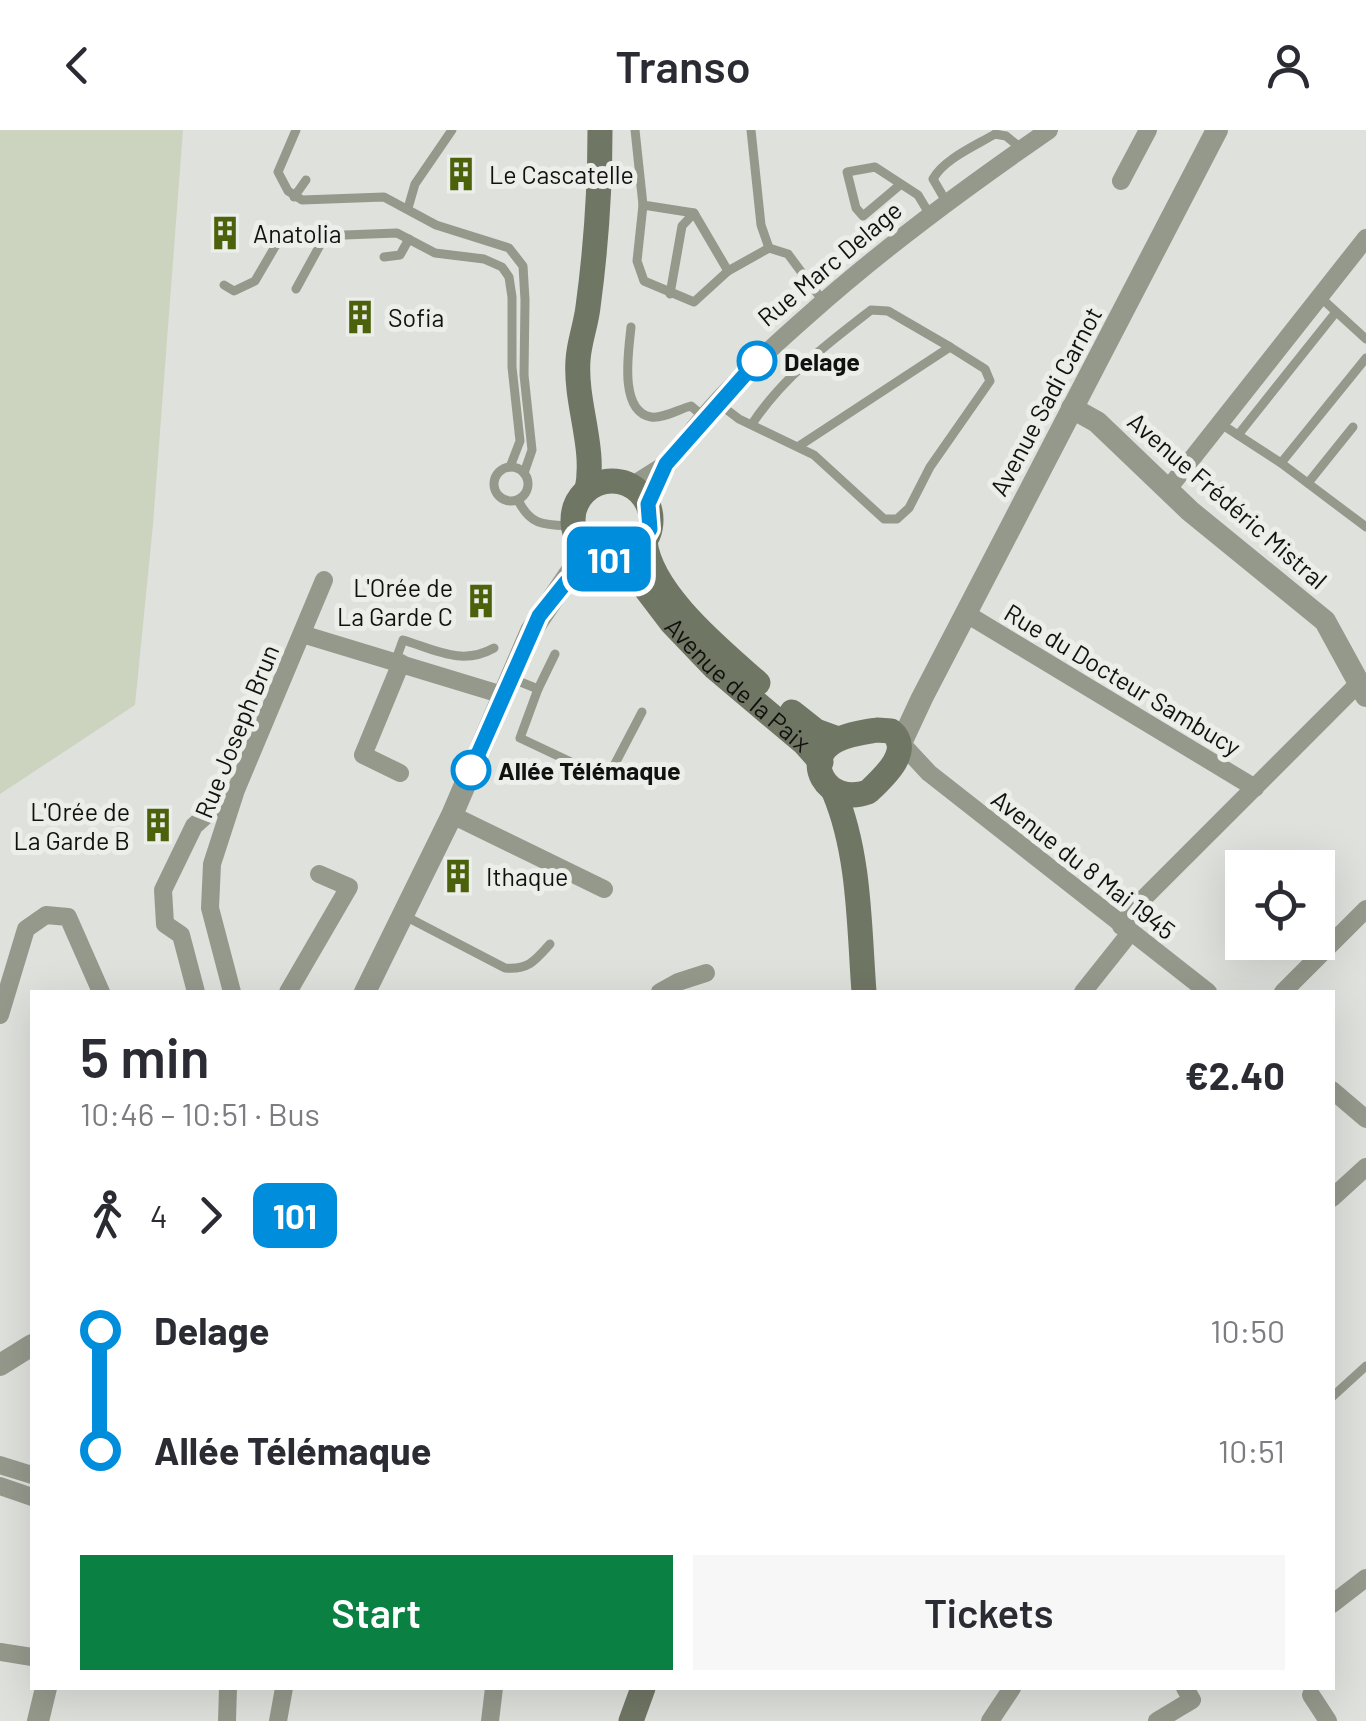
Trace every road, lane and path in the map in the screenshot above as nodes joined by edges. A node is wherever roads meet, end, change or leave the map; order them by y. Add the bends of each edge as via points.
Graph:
1 (296, 130) edge
2 (452, 130) edge
3 (600, 130) edge
4 (611, 130) edge
5 (635, 130) edge
6 (750, 130) edge
7 (1049, 130) edge
8 (1148, 130) edge
9 (1217, 130) edge
10 (1022, 149) junction
11 (306, 180) dead end
12 (600, 181) junction
13 (1121, 181) dead end
14 (901, 184) junction
15 (294, 197) junction
16 (947, 203) junction
17 (643, 206) junction
18 (408, 208) junction
19 (432, 209) dead end
20 (694, 213) junction
21 (930, 215) junction
22 (426, 219) junction
23 (325, 236) junction
24 (1366, 238) edge
25 (409, 240) junction
26 (769, 248) junction
27 (384, 257) dead end
28 (728, 271) junction
29 (224, 285) dead end
30 (296, 289) dead end
31 (670, 294) junction
32 (1320, 297) junction
33 (823, 301) junction
34 (588, 309) junction
35 (1336, 312) junction
36 (631, 327) dead end
37 (1366, 339) edge
38 (950, 347) junction
39 (1366, 358) edge
40 (718, 403) junction
41 (1072, 408) junction
42 (705, 418) junction
43 (752, 424) junction
44 (1221, 424) junction
45 (1353, 427) dead end
46 (1238, 435) junction
47 (800, 446) junction
48 (1281, 462) junction
49 (510, 468) junction
50 (524, 473) junction
51 (1308, 483) junction
52 (1168, 489) junction
53 (587, 490) junction
54 (633, 491) junction
55 (518, 500) junction
56 (1366, 527) edge
57 (576, 535) junction
58 (645, 540) junction
59 (610, 559) junction
60 (324, 580) dead end
61 (567, 581) junction
62 (966, 613) junction
63 (302, 634) junction
64 (494, 648) dead end
65 (555, 654) dead end
66 (398, 663) junction
67 (507, 687) junction
68 (538, 689) junction
69 (1362, 690) edge
70 (642, 712) dead end
71 (838, 739) junction
72 (892, 746) junction
73 (820, 762) junction
74 (400, 774) dead end
75 (238, 786) junction
76 (1255, 788) junction
77 (834, 792) junction
78 (868, 792) junction
79 (452, 815) junction
80 (854, 873) junction
81 (319, 874) dead end
82 (604, 889) dead end
83 (1366, 909) edge
84 (405, 916) junction
85 (1126, 929) junction
86 (550, 944) dead end
87 (706, 973) dead end
88 (374, 989) edge
89 (99, 990) edge
90 (195, 990) edge
91 (231, 990) edge
92 (289, 990) edge
93 (664, 990) edge
94 (864, 990) edge
95 (1084, 990) edge
96 (1205, 990) edge
97 (1285, 990) edge
98 (0, 1016) edge
99 (1335, 1093) edge
100 (1366, 1119) edge
101 (1366, 1167) edge
102 (1335, 1195) edge
103 (30, 1346) edge
104 (0, 1365) edge
105 (1366, 1366) edge
106 (1335, 1393) edge
107 (0, 1465) edge
108 (30, 1474) edge
109 (0, 1486) edge
110 (30, 1496) edge
111 (1366, 1578) edge
112 (1335, 1598) edge
113 (0, 1652) edge
114 (30, 1656) edge
115 (46, 1690) edge
116 (228, 1690) edge
117 (284, 1690) edge
118 (494, 1690) edge
119 (642, 1690) edge
120 (1011, 1690) edge
121 (1185, 1690) edge
122 (1311, 1694) dead end
123 (38, 1721) edge
124 (227, 1721) edge
125 (278, 1721) edge
126 (490, 1721) edge
127 (630, 1721) edge
128 (990, 1721) edge
129 (1158, 1721) edge
130 (1328, 1721) edge

1 - 15 lane via 278,172
2 - 18 lane via 414,184
3 - 12 main road
4 - 12 main road
5 - 17 lane
6 - 26 lane
7 - 10 street, Rue Marc Delage
8 - 13 street
9 - 41 street, Avenue Sadi Carnot
10 - 16 street, Rue Marc Delage
10 - 16 lane via 995,134 950,162 933,180
11 - 15 lane
12 - 34 main road
14 - 14 lane via 875,167 847,172 863,216
14 - 21 lane
15 - 18 lane via 384,197
16 - 21 street, Rue Marc Delage
17 - 20 lane
17 - 31 lane via 637,261 644,282
18 - 22 lane
19 - 22 lane
20 - 28 lane
20 - 31 lane via 682,226
21 - 33 street, Rue Marc Delage
22 - 50 lane via 510,248 523,266 532,450
23 - 25 lane via 397,233
23 - 29 lane via 283,239 254,281 234,291
23 - 30 lane
24 - 32 street
25 - 27 lane via 400,255
25 - 49 lane via 435,253 484,259 509,278 520,440
26 - 28 lane
26 - 33 lane via 788,254
28 - 31 lane via 694,302
32 - 35 lane
32 - 44 street
33 - 40 street, Rue Marc Delage
34 - 53 main road via 578,358
34 - 54 main road via 601,449
35 - 37 lane
35 - 46 lane
36 - 42 lane via 626,374 642,413 654,418 691,406
38 - 43 lane via 888,311 871,310 812,356
38 - 47 lane
38 - 47 lane via 984,368 990,381 896,519 884,519
39 - 48 lane
40 - 42 street, Rue Marc Delage
40 - 43 lane
41 - 52 street, Avenue Frédéric Mistral via 1097,422
41 - 62 street, Avenue Sadi Carnot
42 - 54 street, Rue Marc Delage
43 - 47 lane
44 - 46 lane
44 - 52 street
45 - 51 lane
46 - 48 lane
48 - 51 lane
49 - 50 lane
49 - 55 lane via 497,474 495,490 507,501
50 - 55 lane via 528,487
51 - 56 lane
52 - 69 street, Avenue Frédéric Mistral via 1325,621
53 - 54 main road via 602,482
53 - 57 main road via 575,506
54 - 58 main road via 650,529
55 - 57 lane via 538,524
57 - 59 main road
57 - 61 street
58 - 59 main road via 638,550
58 - 71 main road, Avenue de la Paix via 652,567 684,612 787,708
59 - 61 street
59 - 73 main road, Avenue de la Paix via 636,576 714,668
60 - 63 street
61 - 67 street via 539,616
62 - 72 street, Avenue Sadi Carnot
62 - 76 street, Rue du Docteur Sambucy
63 - 66 street, Rue Joseph Brun
63 - 75 street, Rue Joseph Brun
64 - 66 lane via 464,658 403,640
65 - 68 lane
66 - 67 street, Rue Joseph Brun via 455,683
66 - 74 street via 364,755
67 - 68 lane
67 - 79 street
68 - 70 lane via 520,738 607,779
69 - 76 street
71 - 72 main road
71 - 73 main road
72 - 78 main road
72 - 85 street, Avenue du 8 Mai 1945
73 - 77 main road via 821,778
75 - 90 street via 194,826 163,890 165,924 181,935
75 - 91 street, Rue Joseph Brun via 212,864 210,893
76 - 85 street via 1142,900
77 - 78 main road
77 - 80 main road
78 - 80 main road
79 - 82 street
79 - 84 street
80 - 94 main road
81 - 92 street via 349,887
83 - 97 street
84 - 86 lane via 505,968 532,965
84 - 88 street
85 - 95 street
85 - 96 street, Avenue du 8 Mai 1945
87 - 93 street
89 - 98 street via 68,917 46,916 26,930
99 - 100 street
101 - 102 street
103 - 104 street
105 - 106 lane
107 - 108 street
109 - 110 street
111 - 112 street
113 - 114 street
115 - 123 street
116 - 124 street
117 - 125 street
118 - 126 street
119 - 127 main road
120 - 128 street
121 - 129 street via 1192,1700
122 - 130 street

